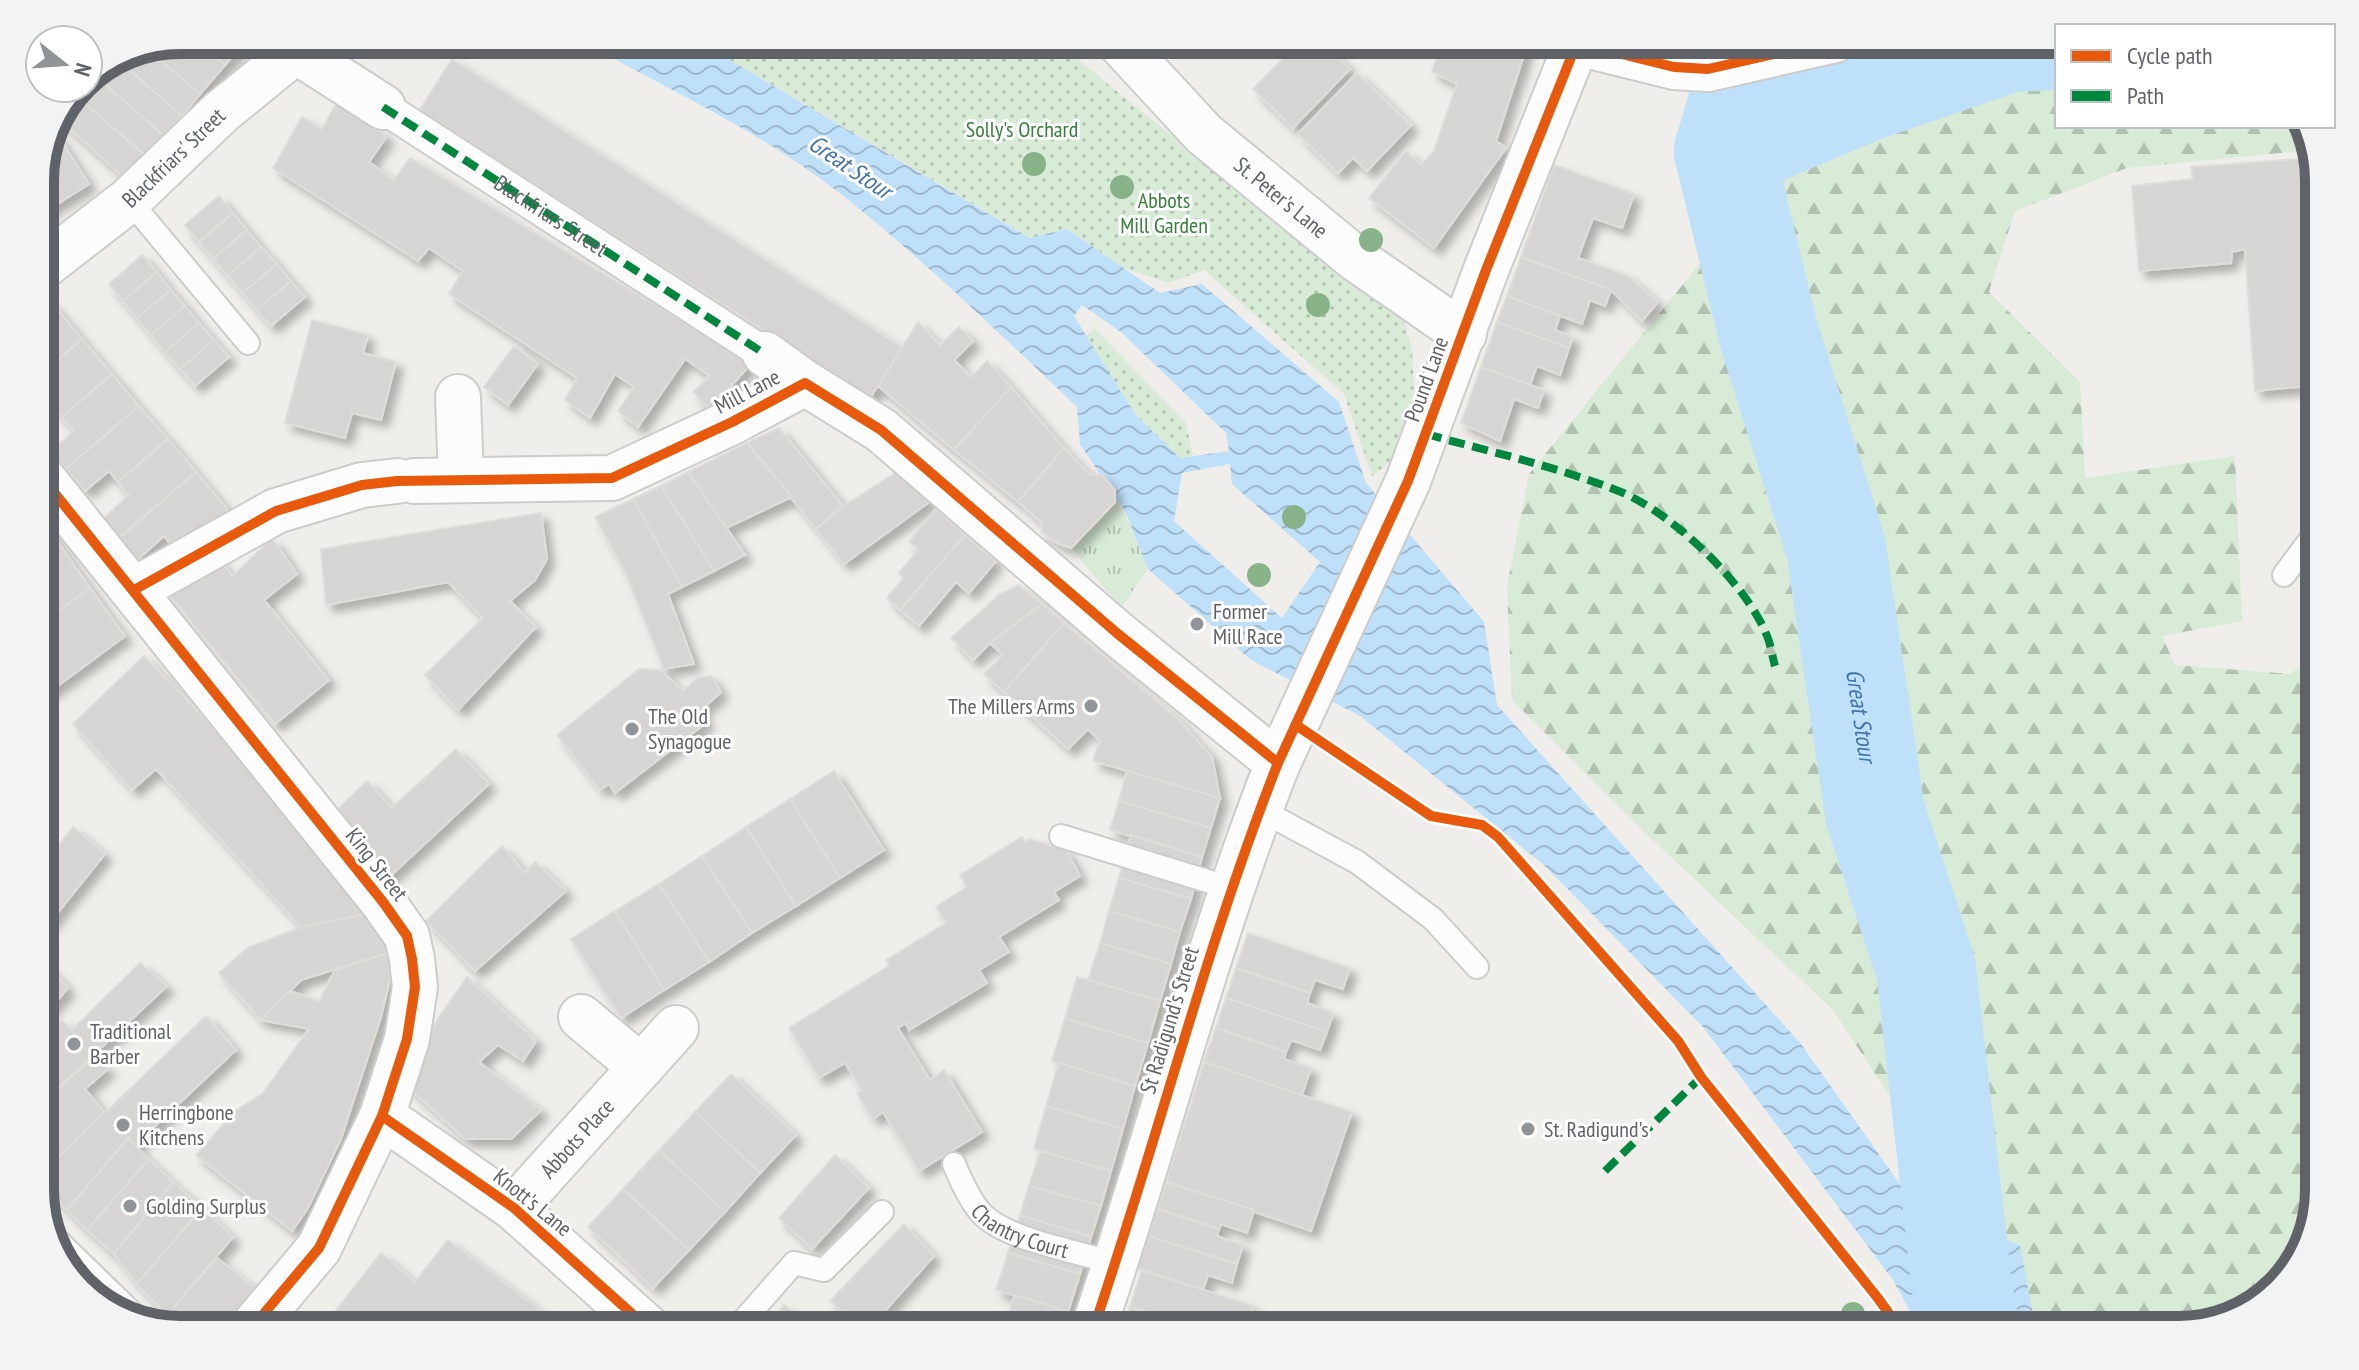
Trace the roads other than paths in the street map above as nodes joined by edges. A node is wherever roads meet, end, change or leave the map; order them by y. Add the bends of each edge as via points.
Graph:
1 (290, 54) edge
2 (310, 54) edge
3 (1130, 54) edge
4 (1573, 54) edge
5 (1626, 54) edge
6 (1773, 54) edge
7 (383, 107) joint
8 (129, 200) junction
9 (54, 258) edge
10 (1464, 334) junction
11 (248, 343) dead end
12 (765, 354) joint
13 (805, 383) junction
14 (458, 397) dead end
15 (461, 480) junction
16 (54, 492) edge
17 (2305, 547) edge
18 (2284, 575) dead end
19 (134, 590) junction
20 (1296, 725) junction
21 (1259, 809) junction
22 (1061, 836) dead end
23 (1230, 888) junction
24 (1477, 967) dead end
25 (581, 1017) dead end
26 (676, 1028) dead end
27 (641, 1067) junction
28 (382, 1116) junction
29 (954, 1164) dead end
30 (514, 1208) junction
31 (882, 1212) dead end
32 (1116, 1263) junction
33 (263, 1316) edge
34 (634, 1316) edge
35 (747, 1316) edge
36 (1098, 1316) edge

1 - 8 street, Blackfriars' Street
2 - 7 street, Blackfriars Street
3 - 10 street, St. Peter's Lane via 1204,134 1356,259
4 - 10 street, Pound Lane
5 - 6 street via 1674,67 1708,69
7 - 12 street, Blackfriars Street
8 - 9 street, Blackfriars' Street
8 - 11 lane
10 - 20 street, Pound Lane via 1408,481
12 - 13 street, Blackfriars Street
13 - 15 street, Mill Lane via 612,478
13 - 20 street, Mill Lane via 881,430 1118,634
14 - 15 street
15 - 19 street, Mill Lane via 362,485 276,511
16 - 19 street, King Street
17 - 18 lane
19 - 28 street, King Street via 407,936 415,987 407,1039
20 - 21 street, St Radigund's Street
21 - 23 street, St Radigund's Street
21 - 24 lane via 1357,862 1433,919
22 - 23 lane
23 - 32 street, St Radigund's Street
25 - 27 street
26 - 27 street, Abbots Place
27 - 30 street, Abbots Place
28 - 30 street, Knott's Lane
28 - 33 street, King Street via 319,1248
29 - 32 lane, Chantry Court via 982,1214 1002,1230
30 - 34 street, Knott's Lane
31 - 35 lane via 824,1270 794,1263
32 - 36 street, St Radigund's Street

